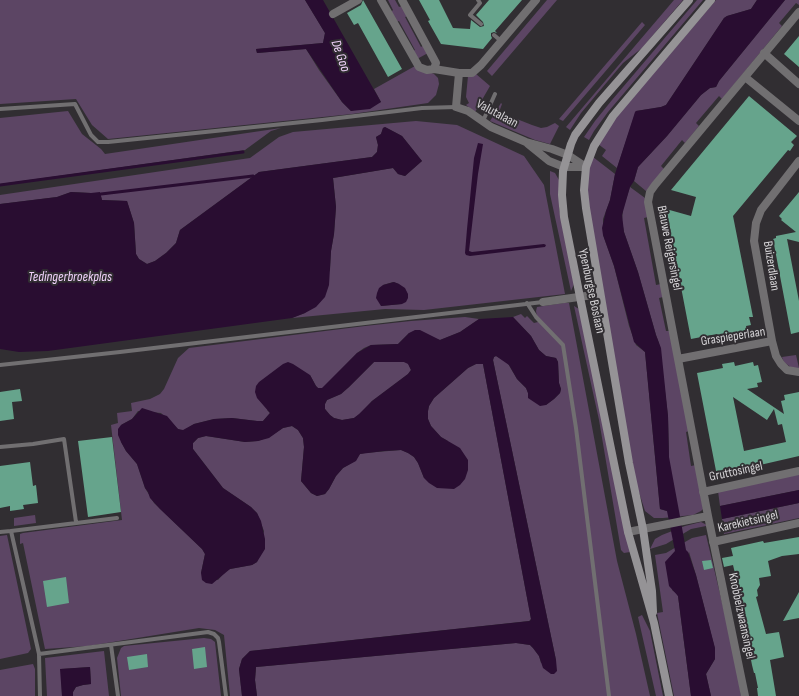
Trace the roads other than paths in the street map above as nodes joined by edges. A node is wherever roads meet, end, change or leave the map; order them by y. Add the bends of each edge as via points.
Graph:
1 (358, 0) edge
2 (381, 0) edge
3 (402, 0) edge
4 (478, 0) edge
5 (536, 0) edge
6 (689, 0) edge
7 (711, 0) edge
8 (799, 12) edge
9 (333, 14) dead end
10 (481, 24) dead end
11 (494, 35) dead end
12 (501, 41) junction
13 (764, 53) junction
14 (434, 69) junction
15 (459, 73) junction
16 (744, 77) junction
17 (799, 84) edge
18 (495, 94) dead end
19 (456, 107) junction
20 (0, 109) edge
21 (483, 121) junction
22 (799, 121) edge
23 (526, 142) junction
24 (568, 155) junction
25 (799, 161) edge
26 (564, 167) junction
27 (586, 167) junction
28 (600, 294) junction
29 (580, 297) junction
30 (543, 302) joint
31 (527, 303) junction
32 (772, 341) junction
33 (678, 359) junction
34 (0, 365) edge
35 (799, 372) edge
36 (0, 447) edge
37 (799, 471) edge
38 (703, 492) junction
39 (708, 516) junction
40 (117, 518) dead end
41 (76, 522) junction
42 (799, 523) edge
43 (643, 529) junction
44 (11, 530) junction
45 (0, 532) edge
46 (628, 532) junction
47 (713, 542) junction
48 (654, 623) junction
49 (111, 645) junction
50 (39, 654) junction
51 (40, 696) edge
52 (118, 696) edge
53 (226, 696) edge
54 (609, 696) edge
55 (669, 696) edge
56 (745, 696) edge

1 - 9 street
2 - 14 street via 419,67
3 - 14 street via 436,63
4 - 10 lane via 480,3 470,15
5 - 12 street
6 - 24 main road, Ypenburgse Boslaan via 599,103 575,135
7 - 27 main road, Ypenburgse Boslaan via 613,116 594,146
8 - 13 street, Blauwe Reigersingel
11 - 12 lane
12 - 15 street via 472,73
13 - 16 street, Blauwe Reigersingel
13 - 17 street
14 - 15 street
15 - 19 street
16 - 22 street
16 - 33 street, Blauwe Reigersingel via 650,192 648,202
18 - 21 lane
19 - 20 lane via 422,108 108,142 98,142 91,136 75,104
19 - 21 street, Valutalaan
21 - 23 street, Valutalaan
23 - 24 street, Valutalaan
23 - 26 street, Valutalaan via 549,161
24 - 26 main road, Ypenburgse Boslaan
24 - 27 street, Valutalaan
25 - 32 street, Buizerdlaan via 761,210 756,224 754,241
26 - 27 street, Valutalaan
26 - 29 main road, Ypenburgse Boslaan via 562,206
27 - 28 main road, Ypenburgse Boslaan via 584,190
28 - 29 street
28 - 43 main road, Ypenburgse Boslaan
29 - 30 street
29 - 46 main road, Ypenburgse Boslaan
30 - 31 lane
31 - 34 lane
31 - 54 lane via 536,318 563,345 576,428
32 - 33 street, Graspieperlaan
32 - 35 street, Graspieperlaan via 781,364 787,370
33 - 38 street, Blauwe Reigersingel
36 - 41 lane via 64,439
37 - 38 street, Gruttosingel
38 - 39 street, Gruttosingel
39 - 43 street, Karekietsingel
39 - 47 street, Karekietsingel
40 - 41 lane
41 - 44 lane
42 - 47 street, Karekietsingel
43 - 46 street, Karekietsingel
43 - 48 main road, Ypenburgse Boslaan
44 - 45 lane
44 - 50 lane
46 - 48 main road, Ypenburgse Boslaan
47 - 56 street, Knobbelzwaansingel
48 - 55 main road, Ypenburgse Boslaan
49 - 50 lane
49 - 52 lane
49 - 53 lane via 203,632 214,634 219,642
50 - 51 lane

